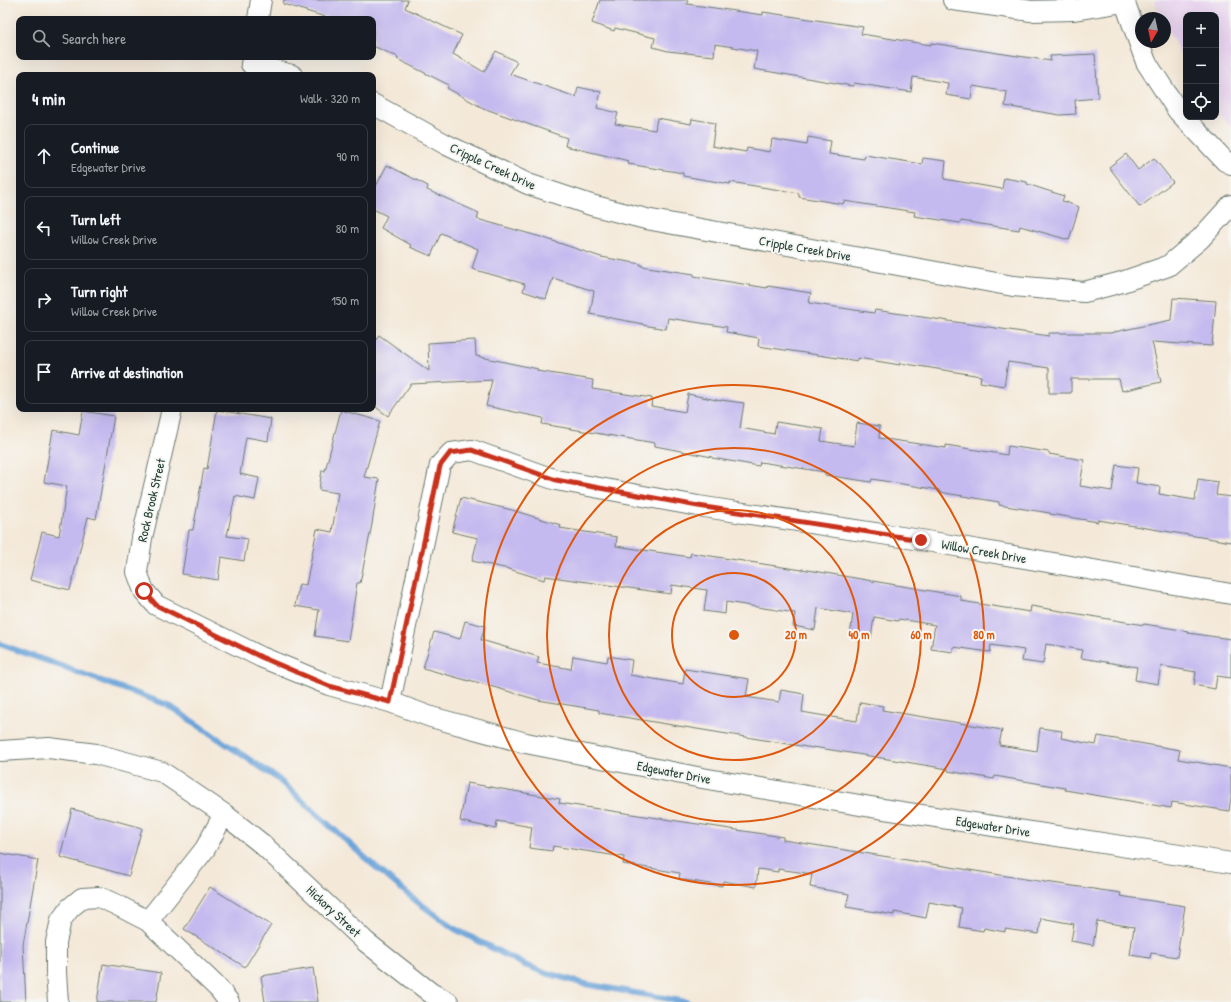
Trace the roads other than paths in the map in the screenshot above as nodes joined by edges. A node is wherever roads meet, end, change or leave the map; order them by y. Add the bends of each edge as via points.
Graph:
1 (261, 0) edge
2 (953, 0) edge
3 (1124, 1) edge
4 (258, 16) edge
5 (251, 65) edge
6 (280, 72) edge
7 (376, 106) edge
8 (1231, 164) edge
9 (1231, 205) edge
10 (171, 412) edge
11 (144, 591) joint
12 (1231, 594) edge
13 (390, 702) junction
14 (0, 751) edge
15 (224, 814) junction
16 (1231, 863) edge
17 (148, 921) junction
18 (58, 1002) edge
19 (228, 1002) edge
20 (448, 1002) edge

1 - 4 street
2 - 3 street via 1031,11 1074,10
3 - 8 street via 1146,62 1178,111
5 - 6 street
7 - 9 street, Cripple Creek Drive via 447,146 528,184 591,205 646,220 1013,286 1084,292 1168,266 1200,240
10 - 11 street, Rock Brook Street via 142,538 137,572
11 - 13 street, Edgewater Drive via 156,605 261,657 329,686
12 - 13 street, Willow Creek Drive via 556,480 472,450 450,453 440,466
13 - 16 street, Edgewater Drive via 432,717 526,743 702,778
14 - 15 street, Hickory Street via 49,748 96,754 133,763 162,772
15 - 17 street via 204,849
15 - 20 street, Hickory Street via 262,844 366,942 431,993
17 - 18 street via 99,897 82,898 70,908 61,920 56,942
17 - 19 street via 219,989

